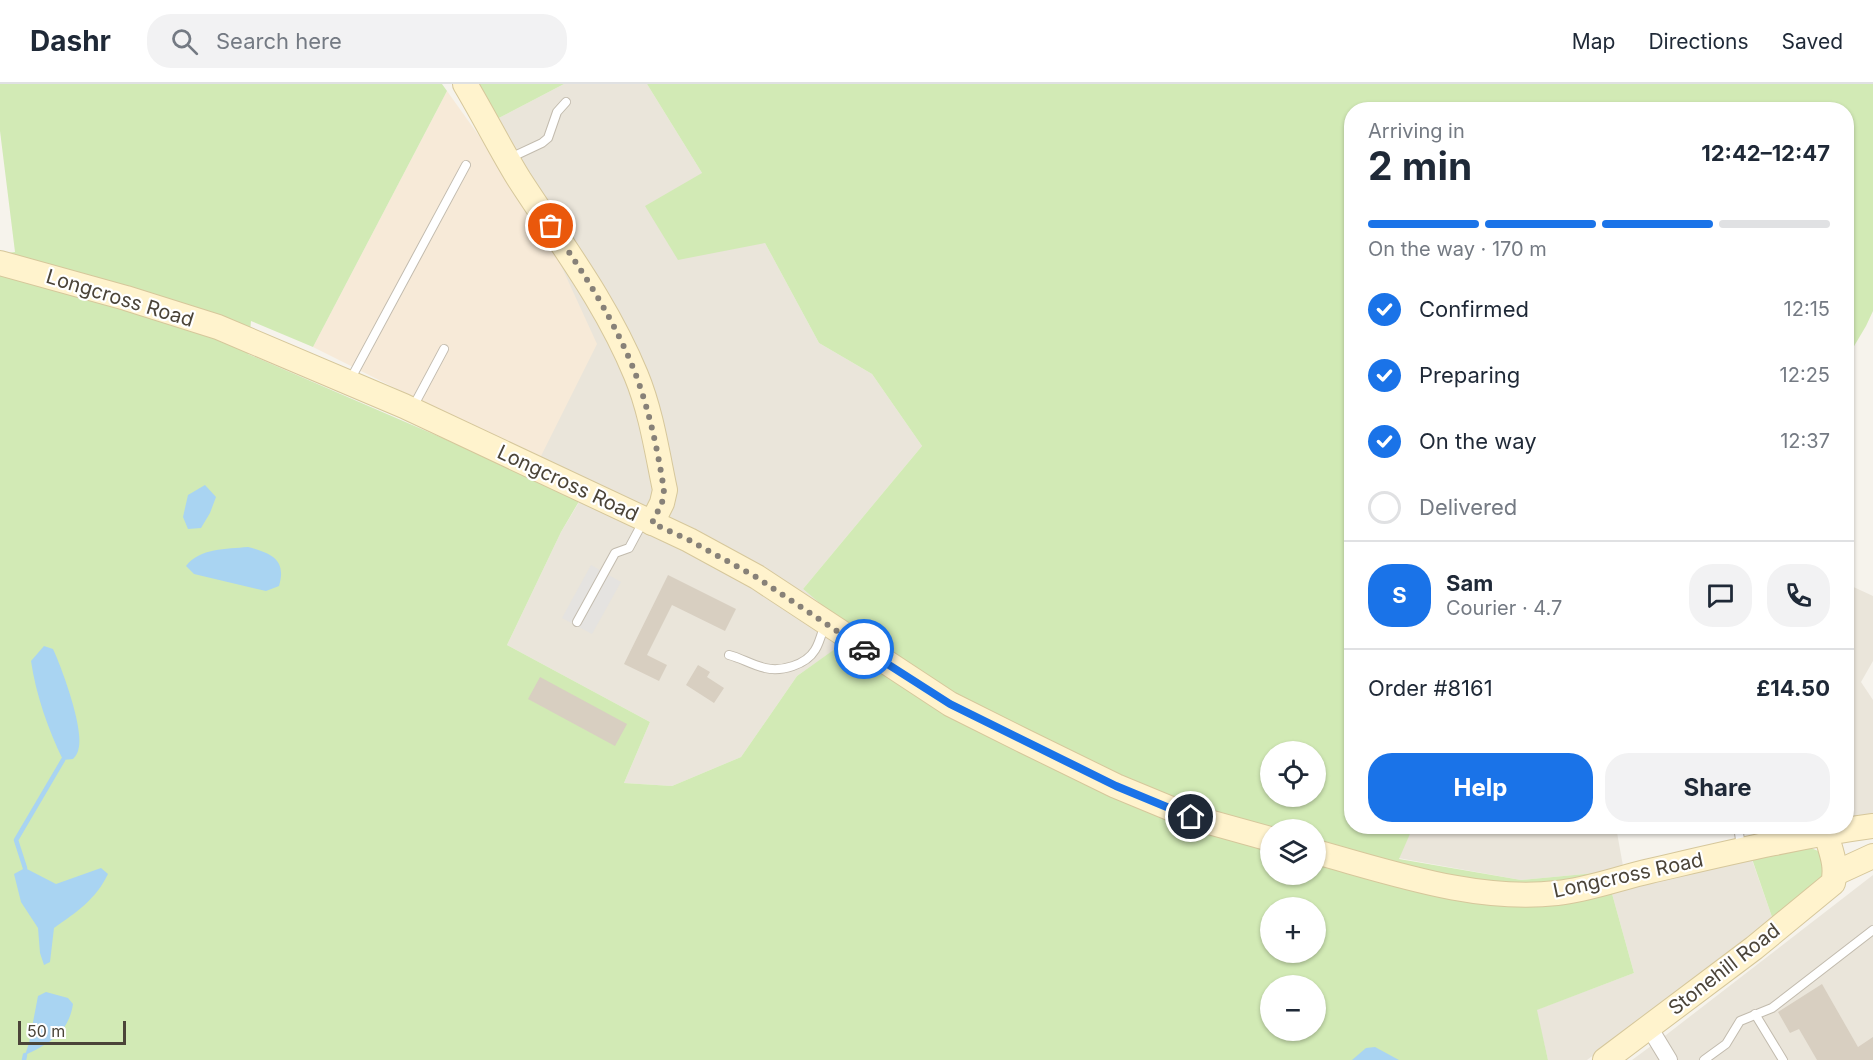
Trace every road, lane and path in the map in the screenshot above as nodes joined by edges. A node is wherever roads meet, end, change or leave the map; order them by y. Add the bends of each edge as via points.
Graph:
1 (465, 84) edge
2 (566, 102) dead end
3 (507, 159) junction
4 (466, 165) dead end
5 (0, 263) edge
6 (444, 349) dead end
7 (349, 382) junction
8 (411, 410) junction
9 (648, 521) junction
10 (577, 622) dead end
11 (825, 623) junction
12 (729, 655) dead end
13 (1873, 826) edge
14 (1854, 828) edge
15 (1737, 834) edge
16 (1817, 834) edge
17 (1826, 834) edge
18 (1260, 836) edge
19 (1735, 852) junction
20 (1326, 855) edge
21 (1873, 856) edge
22 (1836, 873) junction
23 (1873, 930) edge
24 (1755, 1014) junction
25 (1649, 1026) junction
26 (1605, 1060) edge
27 (1669, 1060) edge
28 (1704, 1060) edge
29 (1783, 1060) edge

1 - 3 main road
2 - 3 lane via 553,120 548,138
3 - 9 main road via 573,257 637,377 664,490 662,503
4 - 7 lane
5 - 7 main road, Longcross Road via 218,327
6 - 8 lane
7 - 8 main road, Longcross Road
8 - 9 main road, Longcross Road
9 - 10 lane via 629,548 615,553
9 - 11 main road, Longcross Road via 756,577
11 - 12 lane via 815,651 796,664 767,669
11 - 18 main road, Longcross Road via 950,704 1024,741 1191,817
13 - 14 main road, Longcross Road
15 - 19 lane
16 - 19 main road, Longcross Road
17 - 22 main road
19 - 20 main road, Longcross Road via 1583,889 1531,894 1469,890
21 - 22 main road, Stonehill Road
22 - 25 main road, Stonehill Road via 1833,883 1754,948
23 - 24 lane via 1772,1008
24 - 28 lane via 1740,1021 1726,1044
24 - 29 lane
25 - 26 main road, Stonehill Road
25 - 27 street

